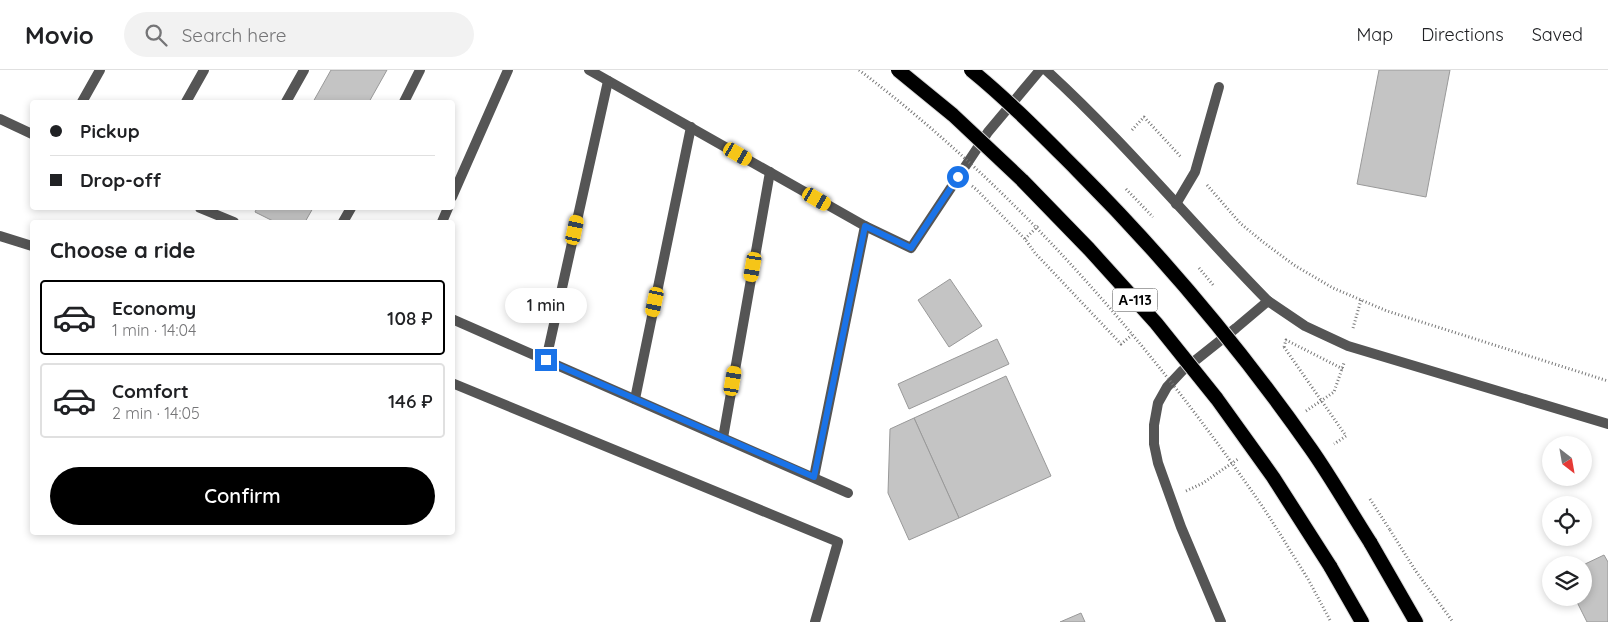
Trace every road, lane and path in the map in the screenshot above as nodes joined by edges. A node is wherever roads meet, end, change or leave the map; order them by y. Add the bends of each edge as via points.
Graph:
1 (100, 70) edge
2 (204, 70) edge
3 (304, 70) edge
4 (420, 70) edge
5 (508, 70) edge
6 (589, 70) edge
7 (859, 70) edge
8 (898, 70) edge
9 (972, 70) edge
10 (1040, 70) edge
11 (1046, 70) edge
12 (608, 81) junction
13 (1219, 87) dead end
14 (83, 100) edge
15 (187, 100) edge
16 (287, 100) edge
17 (405, 100) edge
18 (0, 119) edge
19 (691, 127) junction
20 (30, 133) edge
21 (1120, 142) junction
22 (770, 172) junction
23 (1195, 172) junction
24 (958, 177) junction
25 (455, 191) edge
26 (1176, 204) junction
27 (205, 210) edge
28 (227, 210) edge
29 (223, 218) junction
30 (228, 220) edge
31 (1039, 225) dead end
32 (865, 226) junction
33 (0, 236) edge
34 (1025, 239) junction
35 (30, 245) edge
36 (1268, 301) junction
37 (455, 320) edge
38 (1132, 335) junction
39 (546, 360) junction
40 (1343, 368) dead end
41 (1608, 381) edge
42 (455, 385) edge
43 (634, 399) junction
44 (1608, 424) edge
45 (723, 438) junction
46 (1334, 444) dead end
47 (814, 477) junction
48 (848, 492) dead end
49 (1390, 530) dead end
50 (815, 622) edge
51 (1221, 622) edge
52 (1331, 622) edge
53 (1362, 622) edge
54 (1416, 622) edge
55 (1453, 622) edge

1 - 14 street
2 - 15 street
3 - 16 street
4 - 17 street
5 - 25 street
6 - 12 street
7 - 38 path, bridge via 937,133 1005,197 1072,265
8 - 53 highway, А-113, bridge via 953,115 1022,180 1156,323 1217,399 1273,477
9 - 54 highway, bridge via 1124,217 1192,293 1312,450
10 - 24 street via 988,132
11 - 21 street
12 - 19 street
12 - 39 street
13 - 23 street
18 - 20 street
19 - 22 street
19 - 43 street
21 - 23 path via 1144,117
21 - 26 street
22 - 32 street
22 - 45 street
23 - 26 street
23 - 41 path via 1240,223 1294,265 1333,288 1387,311
24 - 32 street via 911,248
24 - 34 path via 977,190
26 - 36 street
27 - 29 street
28 - 29 street
29 - 30 street
31 - 34 path
32 - 47 street
33 - 35 street
34 - 38 path via 1121,344
36 - 44 street via 1305,326 1348,346
36 - 51 street via 1167,387 1158,403 1154,425 1158,463
37 - 39 street
38 - 52 path, bridge via 1196,413 1246,483 1308,579
39 - 43 street
40 - 46 path, bridge via 1286,340 1284,347 1346,436
42 - 50 street via 838,542
43 - 45 street
45 - 47 street
47 - 48 street
49 - 55 path

